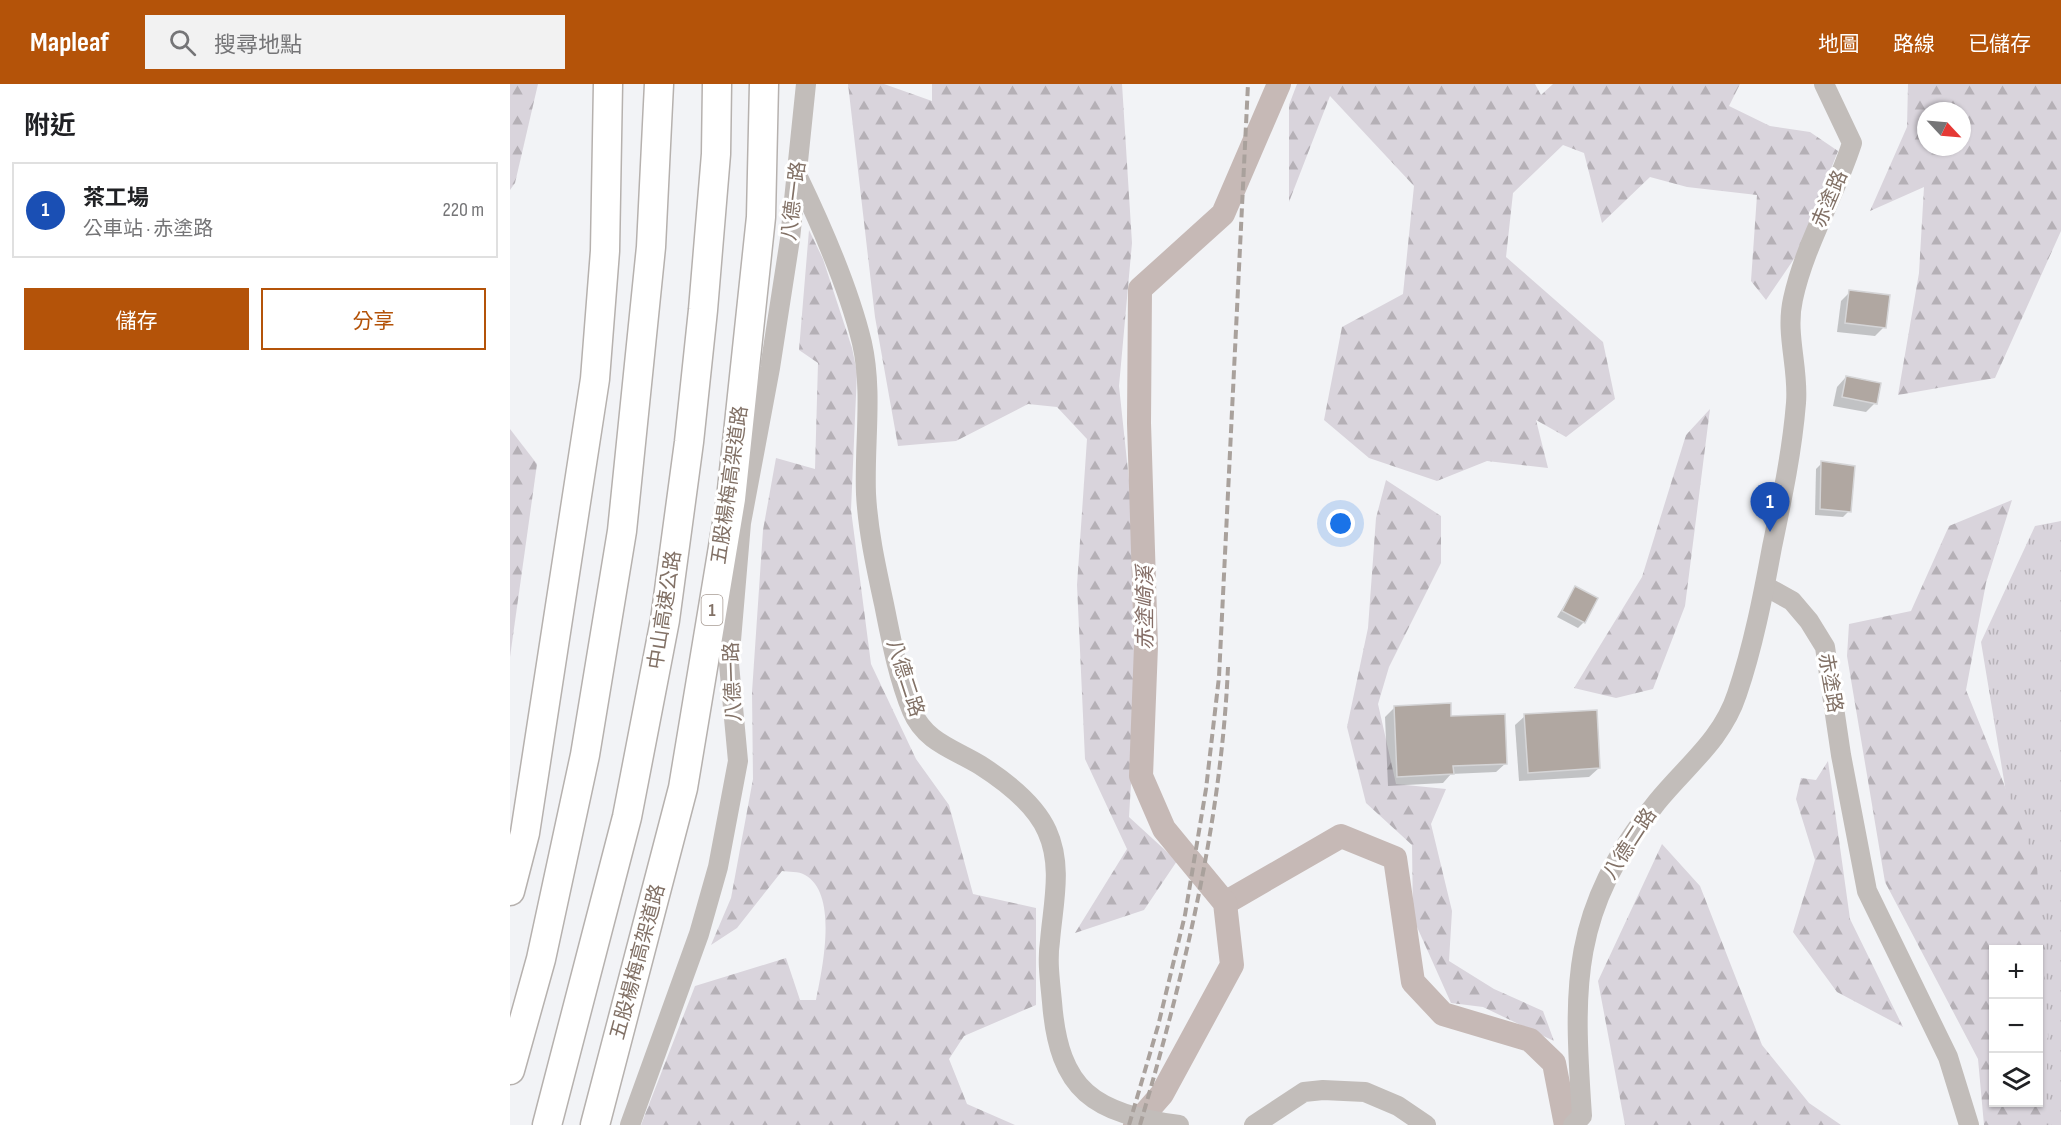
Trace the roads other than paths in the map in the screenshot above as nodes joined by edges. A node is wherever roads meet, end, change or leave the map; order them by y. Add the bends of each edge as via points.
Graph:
1 (608, 84) edge
2 (659, 84) edge
3 (717, 84) edge
4 (764, 84) edge
5 (806, 84) edge
6 (1824, 84) edge
7 (798, 177) junction
8 (1765, 586) junction
9 (510, 891) edge
10 (510, 1070) edge
11 (548, 1125) edge
12 (595, 1125) edge
13 (630, 1125) edge
14 (1179, 1125) edge
15 (1254, 1125) edge
16 (1426, 1125) edge
17 (1574, 1125) edge
18 (1969, 1125) edge

1 - 9 highway via 605,251 595,379 525,833
2 - 10 highway via 651,247 622,531 585,755 541,959
3 - 11 highway, 中山高速公路 via 716,154 703,310 666,620 627,817
4 - 12 highway, 五股楊梅高架道路 / 1 via 761,217 731,499 683,788
5 - 7 street, 八德一路
6 - 8 street, 赤塗路 via 1852,143 1792,300 1790,322 1797,388 1794,430
7 - 13 street, 八德一路 via 770,368 741,523 729,664 738,761 718,867 699,934
7 - 14 street, 八德二路 via 825,232 862,344 867,393 866,496 872,548 894,652 913,713 925,733 1005,783 1047,830 1057,873 1048,952 1054,1026 1068,1074 1085,1093 1125,1115
8 - 17 street, 八德二路 via 1737,694 1725,723 1626,842 1597,900 1577,983 1582,1116
8 - 18 street, 赤塗路 via 1792,601 1825,647 1867,891 1948,1057
15 - 16 street via 1304,1092 1323,1090 1365,1092 1398,1106

